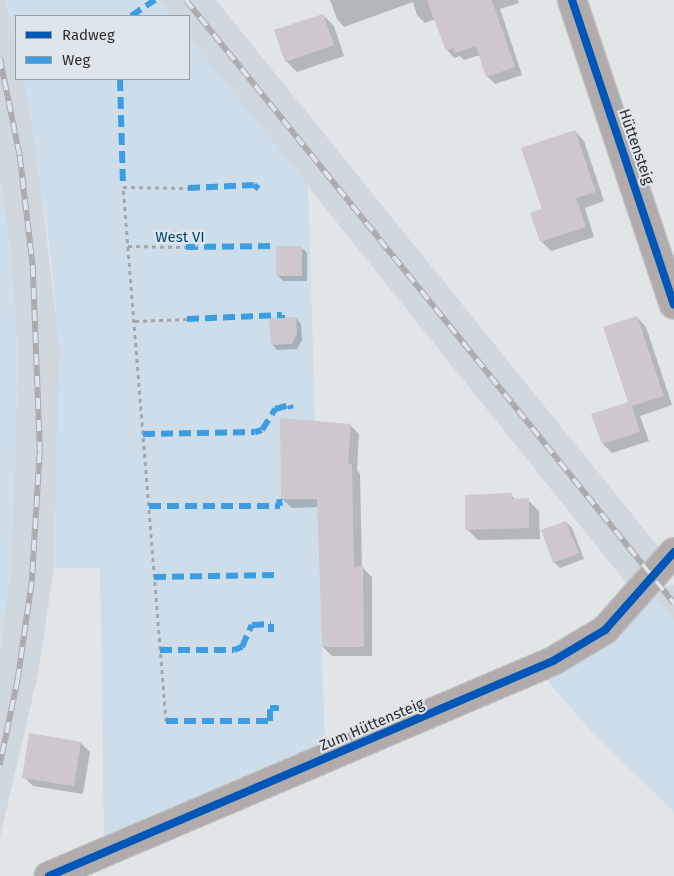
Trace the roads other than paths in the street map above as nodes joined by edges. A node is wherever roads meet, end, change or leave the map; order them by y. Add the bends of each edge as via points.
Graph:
1 (572, 0) edge
2 (674, 304) edge
3 (674, 552) edge
4 (49, 876) edge

1 - 2 street, Hüttensteig
3 - 4 street, Zum Hüttensteig via 605,630 553,661

